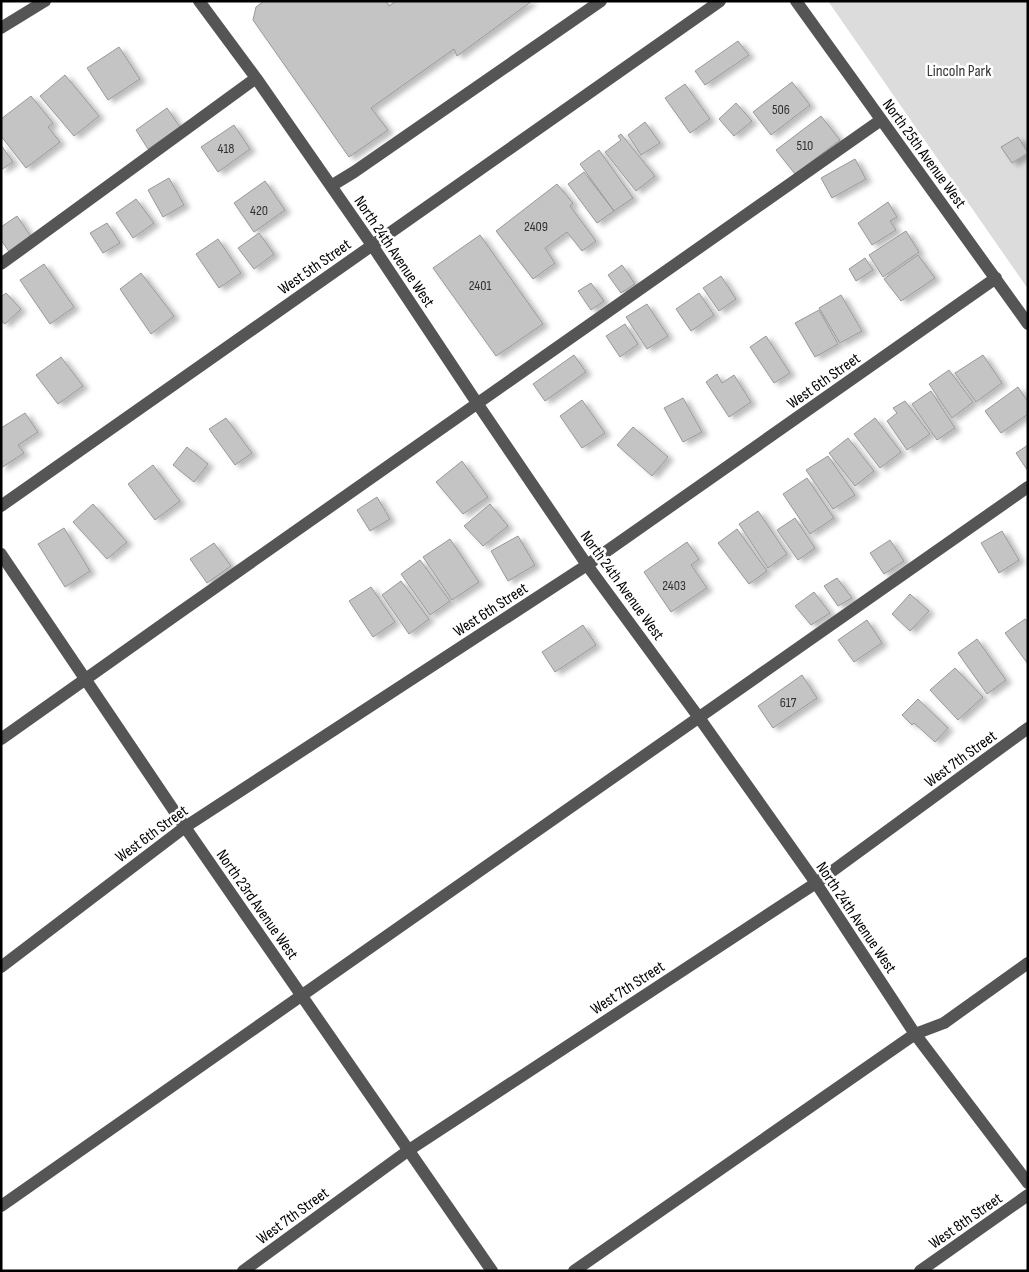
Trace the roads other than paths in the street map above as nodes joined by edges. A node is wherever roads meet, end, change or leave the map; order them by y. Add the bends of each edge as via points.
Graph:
1 (45, 1) edge
2 (198, 1) edge
3 (601, 1) edge
4 (720, 1) edge
5 (796, 1) edge
6 (1, 28) edge
7 (256, 78) junction
8 (881, 120) junction
9 (331, 186) junction
10 (372, 244) junction
11 (1, 264) edge
12 (996, 278) junction
13 (1028, 324) edge
14 (477, 404) junction
15 (1028, 487) edge
16 (1, 506) edge
17 (1, 554) edge
18 (587, 565) junction
19 (86, 680) junction
20 (700, 719) junction
21 (1028, 728) edge
22 (1, 740) edge
23 (185, 828) junction
24 (816, 883) junction
25 (1028, 963) edge
26 (1, 967) edge
27 (301, 994) junction
28 (916, 1034) junction
29 (409, 1150) junction
30 (1028, 1183) edge
31 (1028, 1195) edge
32 (1, 1206) edge
33 (243, 1271) edge
34 (492, 1271) edge
35 (574, 1271) edge
36 (920, 1271) edge

1 - 6 street
2 - 7 street, North 24th Avenue West
3 - 9 street
4 - 10 street, West 5th Street
5 - 8 street, North 25th Avenue West
7 - 9 street, North 24th Avenue West
7 - 11 street
8 - 12 street, North 25th Avenue West
8 - 14 street
9 - 10 street, North 24th Avenue West
10 - 14 street, North 24th Avenue West
10 - 16 street, West 5th Street
12 - 13 street, North 25th Avenue West
12 - 18 street, West 6th Street
14 - 18 street, North 24th Avenue West
14 - 19 street
15 - 20 street
17 - 19 street, North 23rd Avenue West
18 - 20 street, North 24th Avenue West
18 - 23 street, West 6th Street
19 - 22 street
19 - 23 street, North 23rd Avenue West
20 - 24 street, North 24th Avenue West
20 - 27 street
21 - 24 street, West 7th Street
23 - 26 street, West 6th Street
23 - 27 street, North 23rd Avenue West
24 - 28 street, North 24th Avenue West
24 - 29 street, West 7th Street
25 - 28 street via 944,1023
27 - 29 street, North 23rd Avenue West
27 - 32 street
28 - 30 street, North 24th Avenue West
28 - 35 street
29 - 33 street, West 7th Street
29 - 34 street, North 23rd Avenue West
31 - 36 street, West 8th Street

